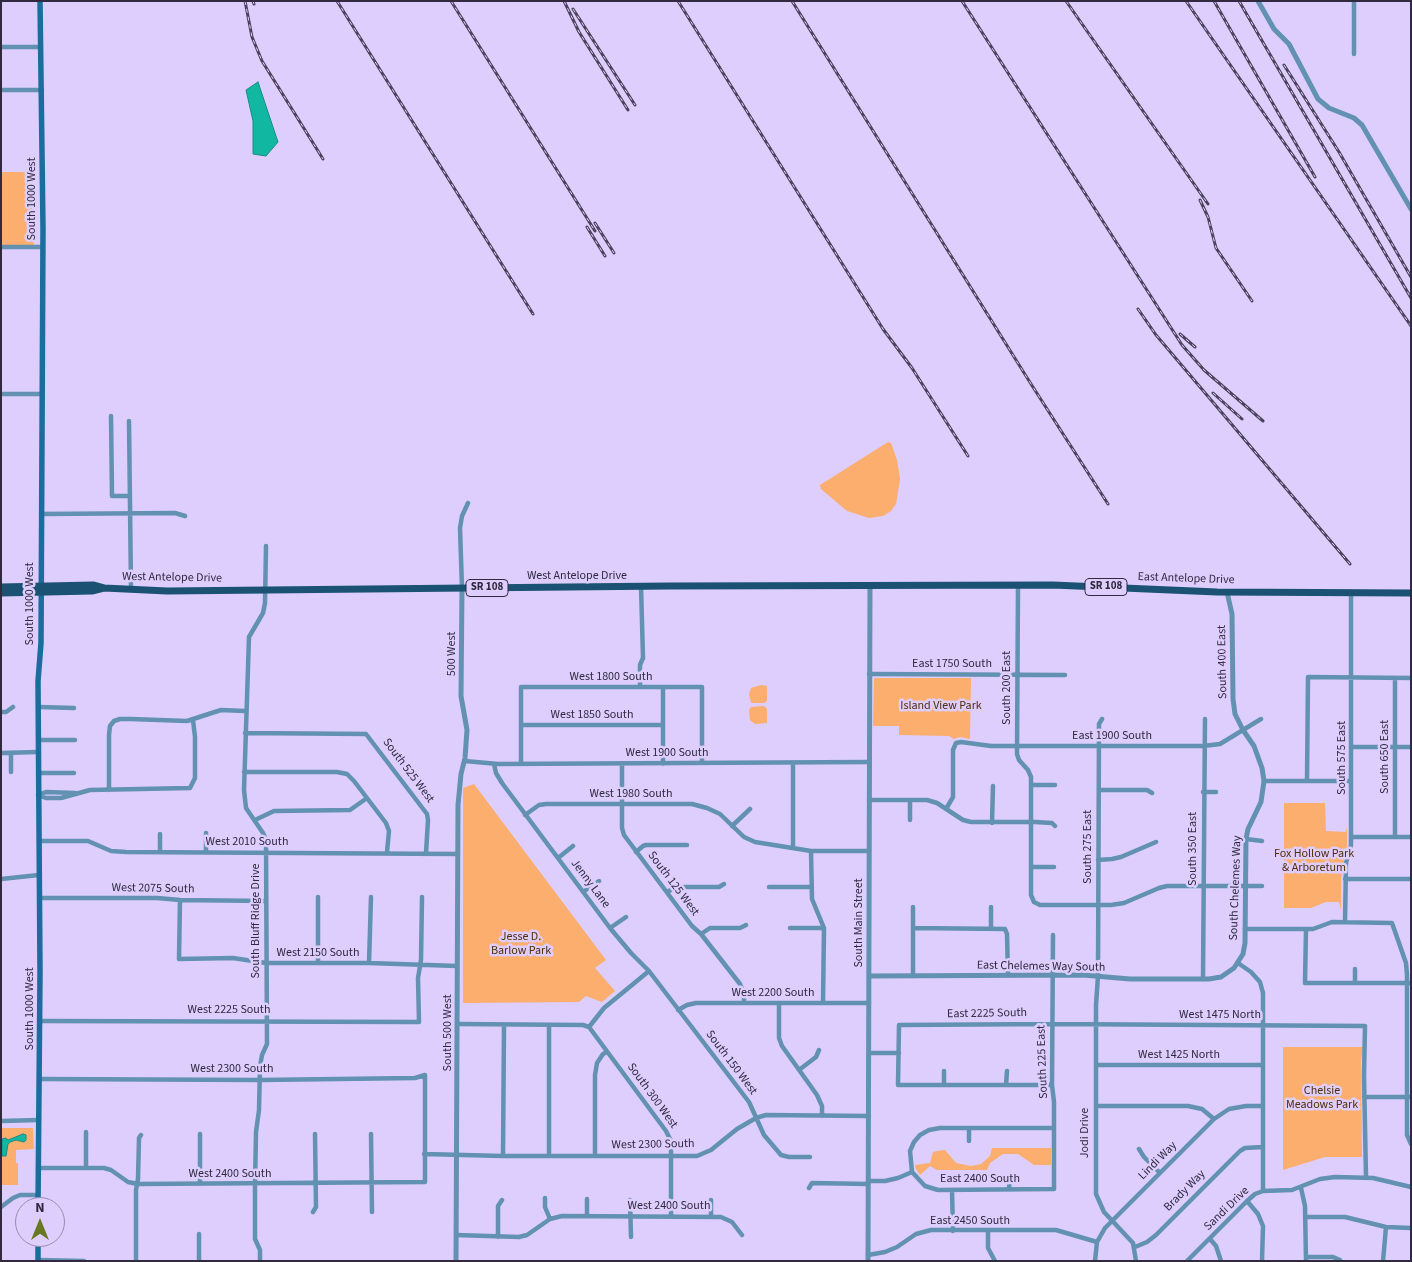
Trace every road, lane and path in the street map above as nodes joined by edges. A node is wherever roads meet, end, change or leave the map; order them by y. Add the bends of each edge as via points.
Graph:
1 (40, 1) edge
2 (1258, 1) edge
3 (1354, 1) edge
4 (41, 47) junction
5 (1, 48) edge
6 (1354, 54) dead end
7 (1, 90) edge
8 (42, 90) junction
9 (1411, 209) edge
10 (1, 247) edge
11 (42, 247) junction
12 (1, 394) edge
13 (42, 394) junction
14 (111, 416) dead end
15 (129, 421) dead end
16 (130, 496) junction
17 (468, 503) dead end
18 (130, 513) junction
19 (41, 514) junction
20 (184, 516) dead end
21 (266, 546) dead end
22 (870, 585) junction
23 (641, 586) junction
24 (1018, 586) junction
25 (1, 587) edge
26 (40, 588) junction
27 (131, 588) junction
28 (462, 588) junction
29 (265, 590) junction
30 (1227, 592) junction
31 (1351, 592) junction
32 (1411, 592) edge
33 (1, 593) edge
34 (869, 674) junction
35 (1017, 675) junction
36 (1065, 675) dead end
37 (1352, 678) junction
38 (1395, 678) junction
39 (1411, 678) edge
40 (640, 687) junction
41 (663, 687) junction
42 (13, 707) dead end
43 (39, 707) junction
44 (74, 708) dead end
45 (245, 711) junction
46 (1, 712) edge
47 (1102, 719) dead end
48 (1205, 719) dead end
49 (1261, 719) dead end
50 (193, 720) junction
51 (522, 725) junction
52 (663, 725) junction
53 (1243, 730) junction
54 (245, 733) junction
55 (39, 740) junction
56 (75, 740) dead end
57 (1017, 746) junction
58 (1099, 746) junction
59 (1203, 746) junction
60 (1352, 747) junction
61 (1395, 747) junction
62 (1411, 748) edge
63 (38, 752) junction
64 (1, 753) edge
65 (11, 753) junction
66 (465, 761) junction
67 (869, 762) junction
68 (702, 763) junction
69 (793, 763) junction
70 (494, 764) junction
71 (521, 764) junction
72 (622, 764) junction
73 (662, 764) junction
74 (11, 772) dead end
75 (74, 772) dead end
76 (244, 772) junction
77 (38, 773) junction
78 (1264, 781) junction
79 (1306, 781) junction
80 (1352, 781) junction
81 (1055, 785) dead end
82 (993, 786) dead end
83 (1031, 786) junction
84 (108, 790) junction
85 (1099, 790) junction
86 (1203, 792) junction
87 (1216, 792) dead end
88 (1152, 793) dead end
89 (38, 796) junction
90 (367, 798) junction
91 (869, 800) junction
92 (910, 800) junction
93 (622, 804) junction
94 (458, 805) joint
95 (750, 809) dead end
96 (946, 809) junction
97 (525, 814) junction
98 (255, 820) junction
99 (910, 820) dead end
100 (1031, 822) junction
101 (992, 823) junction
102 (732, 826) junction
103 (1055, 826) dead end
104 (160, 834) dead end
105 (206, 834) dead end
106 (1351, 837) junction
107 (1395, 837) junction
108 (1411, 837) edge
109 (1246, 839) junction
110 (39, 841) junction
111 (1262, 841) dead end
112 (1156, 842) dead end
113 (687, 845) dead end
114 (573, 846) dead end
115 (794, 848) junction
116 (869, 851) junction
117 (160, 852) junction
118 (206, 852) junction
119 (266, 852) junction
120 (387, 852) junction
121 (636, 852) junction
122 (811, 852) junction
123 (426, 854) junction
124 (457, 854) junction
125 (558, 858) junction
126 (1098, 860) junction
127 (1031, 867) junction
128 (1054, 867) dead end
129 (40, 875) junction
130 (1, 879) edge
131 (1345, 879) junction
132 (1411, 879) edge
133 (598, 881) dead end
134 (724, 884) dead end
135 (1203, 885) junction
136 (1246, 886) junction
137 (1262, 886) dead end
138 (769, 887) dead end
139 (812, 887) junction
140 (583, 892) junction
141 (667, 892) junction
142 (318, 897) dead end
143 (370, 897) dead end
144 (40, 898) junction
145 (422, 898) dead end
146 (180, 900) junction
147 (266, 901) junction
148 (1098, 905) junction
149 (913, 907) dead end
150 (991, 907) dead end
151 (626, 917) dead end
152 (1345, 922) junction
153 (746, 924) dead end
154 (610, 928) junction
155 (790, 928) dead end
156 (824, 928) junction
157 (913, 928) junction
158 (991, 928) junction
159 (1245, 929) junction
160 (1306, 929) junction
161 (701, 934) junction
162 (1053, 935) dead end
163 (266, 963) junction
164 (318, 963) junction
165 (369, 963) junction
166 (1238, 963) junction
167 (420, 964) junction
168 (457, 966) junction
169 (1355, 969) dead end
170 (650, 971) junction
171 (1008, 975) junction
172 (1052, 975) junction
173 (869, 976) junction
174 (913, 976) junction
175 (1098, 976) junction
176 (1203, 979) junction
177 (1355, 983) junction
178 (1409, 983) edge
179 (744, 1003) junction
180 (779, 1003) junction
181 (823, 1003) junction
182 (869, 1003) junction
183 (1096, 1005) joint
184 (678, 1010) junction
185 (267, 1020) junction
186 (40, 1021) junction
187 (458, 1024) junction
188 (1052, 1024) junction
189 (1076, 1024) joint
190 (1096, 1024) junction
191 (504, 1025) junction
192 (549, 1025) junction
193 (1263, 1025) junction
194 (589, 1027) junction
195 (820, 1050) dead end
196 (607, 1052) junction
197 (869, 1053) junction
198 (899, 1053) junction
199 (1096, 1065) junction
200 (1263, 1065) junction
201 (799, 1070) junction
202 (1007, 1071) dead end
203 (944, 1072) dead end
204 (40, 1079) junction
205 (260, 1080) junction
206 (944, 1085) junction
207 (1006, 1085) junction
208 (1052, 1085) junction
209 (1364, 1097) junction
210 (1409, 1097) edge
211 (1096, 1106) junction
212 (1262, 1106) junction
213 (822, 1116) junction
214 (868, 1116) junction
215 (756, 1118) junction
216 (1214, 1119) junction
217 (39, 1120) junction
218 (1, 1121) edge
219 (969, 1128) junction
220 (1054, 1128) junction
221 (86, 1132) dead end
222 (200, 1134) dead end
223 (315, 1134) dead end
224 (371, 1134) dead end
225 (141, 1135) dead end
226 (969, 1141) dead end
227 (1411, 1144) edge
228 (1262, 1146) junction
229 (1139, 1149) dead end
230 (424, 1154) junction
231 (457, 1154) junction
232 (503, 1156) junction
233 (549, 1156) junction
234 (595, 1156) junction
235 (671, 1156) junction
236 (810, 1158) dead end
237 (86, 1167) junction
238 (38, 1168) junction
239 (912, 1172) junction
240 (1160, 1173) junction
241 (1010, 1176) dead end
242 (1366, 1177) junction
243 (868, 1182) junction
244 (315, 1183) junction
245 (372, 1183) junction
246 (138, 1184) junction
247 (200, 1184) junction
248 (255, 1184) junction
249 (1411, 1186) edge
250 (808, 1188) dead end
251 (1054, 1188) joint
252 (1301, 1188) junction
253 (1009, 1189) junction
254 (952, 1190) junction
255 (1263, 1191) junction
256 (38, 1194) joint
257 (545, 1198) dead end
258 (588, 1199) dead end
259 (502, 1200) dead end
260 (630, 1200) dead end
261 (711, 1200) dead end
262 (1247, 1201) junction
263 (1, 1207) edge
264 (313, 1212) dead end
265 (372, 1212) dead end
266 (587, 1216) junction
267 (630, 1216) junction
268 (671, 1216) junction
269 (711, 1216) junction
270 (1306, 1217) junction
271 (550, 1219) junction
272 (1112, 1220) junction
273 (1386, 1227) junction
274 (1411, 1228) edge
275 (953, 1230) junction
276 (988, 1230) junction
277 (199, 1234) dead end
278 (456, 1235) junction
279 (742, 1235) dead end
280 (498, 1237) junction
281 (631, 1237) dead end
282 (1210, 1239) junction
283 (1097, 1242) junction
284 (38, 1247) edge
285 (1135, 1247) junction
286 (868, 1258) edge
287 (1306, 1259) edge
288 (38, 1260) edge
289 (1340, 1260) dead end
290 (84, 1261) edge
291 (136, 1261) edge
292 (199, 1261) edge
293 (260, 1261) edge
294 (456, 1261) edge
295 (995, 1261) edge
296 (1095, 1261) edge
297 (1136, 1261) edge
298 (1187, 1261) edge
299 (1221, 1261) edge
300 (1262, 1261) edge
301 (1383, 1261) edge

1 - 4 main road, South 1000 West
2 - 9 street via 1274,29 1289,44 1318,99 1362,125
3 - 6 street
4 - 5 street
4 - 8 main road, South 1000 West
7 - 8 street
8 - 11 main road, South 1000 West
10 - 11 street
11 - 13 main road, South 1000 West
12 - 13 street
13 - 19 main road, South 1000 West
14 - 16 street via 112,496
15 - 16 street
16 - 18 street
17 - 28 street, 500 West via 460,528
18 - 19 street
18 - 20 street
18 - 27 street
19 - 26 main road, South 1000 West
21 - 29 street, South Bluff Ridge Drive
22 - 23 main road, West Antelope Drive / SR 108
22 - 24 main road, East Antelope Drive / SR 108
22 - 34 street, South Main Street
23 - 28 main road, West Antelope Drive / SR 108
23 - 40 street
24 - 30 main road, East Antelope Drive / SR 108
24 - 35 street, South 200 East
25 - 26 main road, West Antelope Drive / SR 108
26 - 27 main road, West Antelope Drive / SR 108 via 92,585
26 - 33 main road, West Antelope Drive / SR 108
26 - 43 main road, South 1000 West
27 - 29 main road, West Antelope Drive / SR 108
28 - 29 main road, West Antelope Drive / SR 108
28 - 66 street, 500 West via 462,696 467,730
29 - 45 street, South Bluff Ridge Drive via 263,613 249,637
30 - 31 main road, East Antelope Drive / SR 108
30 - 53 street, South 400 East via 1232,614 1233,699 1235,714
31 - 32 main road, East Antelope Drive / SR 108
31 - 37 street, South 575 East
34 - 35 street, East 1750 South
34 - 67 street, South Main Street
35 - 36 street, East 1750 South
35 - 57 street, South 200 East
37 - 38 street
37 - 60 street, South 575 East
37 - 79 street via 1308,677
38 - 39 street
38 - 61 street, South 650 East
40 - 41 street, West 1800 South
40 - 51 street, West 1800 South via 521,687
41 - 52 street
41 - 68 street, West 1800 South via 702,687
42 - 46 street
43 - 44 street
43 - 55 main road, South 1000 West
45 - 50 street via 221,710
45 - 54 street, South Bluff Ridge Drive
47 - 58 street, South 275 East
48 - 59 street, South 350 East
49 - 53 street, East 1900 South
50 - 84 street via 120,719 112,722
50 - 84 street via 195,778 190,788
51 - 52 street, West 1850 South
51 - 71 street
52 - 73 street
53 - 59 street, East 1900 South via 1220,744
53 - 78 street, South Chelemes Way via 1254,746
54 - 76 street, South Bluff Ridge Drive
54 - 123 street, South 525 West via 366,734 427,814
55 - 56 street
55 - 63 main road, South 1000 West
57 - 58 street, East 1900 South
57 - 83 street, South 200 East via 1019,760 1031,777
57 - 96 street, East 1900 South via 956,743 953,750 953,797
58 - 59 street, East 1900 South
58 - 85 street, South 275 East
59 - 86 street, South 350 East
60 - 61 street
60 - 80 street, South 575 East
61 - 62 street
61 - 107 street, South 650 East
63 - 65 street
63 - 77 main road, South 1000 West
64 - 65 street
65 - 74 street
66 - 70 street, West 1900 South
66 - 94 street, 500 West
67 - 69 street, West 1900 South
67 - 91 street, South Main Street
68 - 69 street, West 1900 South
68 - 73 street, West 1900 South
69 - 115 street
70 - 71 street, West 1900 South
70 - 97 street, Jenny Lane via 496,773
71 - 72 street, West 1900 South
72 - 73 street, West 1900 South
72 - 93 street, South 125 West
75 - 77 street
76 - 90 street via 337,772 346,774
76 - 98 street, South Bluff Ridge Drive via 245,804
77 - 89 main road, South 1000 West
78 - 79 street
78 - 109 street, South Chelemes Way via 1261,802
79 - 80 street
80 - 106 street, South 575 East
81 - 83 street
82 - 101 street
83 - 100 street, South 200 East
84 - 89 street via 46,792
85 - 88 street via 1147,790
85 - 126 street, South 275 East
86 - 87 street
86 - 135 street, South 350 East
89 - 110 main road, South 1000 West
90 - 98 street via 350,810 274,811
90 - 120 street via 388,826
91 - 92 street
91 - 116 street, South Main Street
92 - 96 street via 932,801
92 - 99 street
93 - 97 street, West 1980 South via 546,804
93 - 102 street, West 1980 South via 692,804 720,814
93 - 121 street, South 125 West via 624,835
94 - 124 street, South 500 West
95 - 102 street
96 - 101 street via 963,820
97 - 125 street, Jenny Lane
98 - 119 street, South Bluff Ridge Drive via 266,840
100 - 101 street
100 - 103 street
100 - 127 street, South 200 East
102 - 115 street, West 1980 South via 755,842
104 - 117 street
105 - 118 street
106 - 107 street
106 - 131 street, South 575 East
107 - 108 street
109 - 111 street
109 - 136 street, South Chelemes Way
110 - 117 street, West 2010 South via 88,841 116,852
110 - 129 main road, South 1000 West
112 - 126 street via 1121,857
113 - 121 street via 646,845
114 - 125 street
115 - 122 street, West 1980 South
116 - 122 street, West 1980 South
116 - 173 street, South Main Street
117 - 118 street, West 2010 South
118 - 119 street, West 2010 South
119 - 120 street, West 2010 South
119 - 147 street, South Bluff Ridge Drive
120 - 123 street, West 2010 South
121 - 141 street, South 125 West
122 - 139 street
123 - 124 street, West 2010 South
124 - 168 street, South 500 West
125 - 140 street, Jenny Lane
126 - 148 street, South 275 East
127 - 128 street
127 - 148 street, South 200 East via 1030,895 1034,902 1040,905
129 - 130 street
129 - 144 main road, South 1000 West
131 - 132 street
131 - 152 street, South 575 East
133 - 140 street
134 - 141 street via 719,887 676,887
135 - 136 street
135 - 148 street via 1159,888 1124,903
135 - 176 street, South 350 East
136 - 137 street
136 - 159 street, South Chelemes Way
138 - 139 street
139 - 156 street via 812,899
140 - 154 street, Jenny Lane
141 - 161 street, South 125 West
142 - 164 street
143 - 165 street
144 - 146 street, West 2075 South
144 - 186 main road, South 1000 West
145 - 167 street
146 - 147 street, West 2075 South
146 - 163 street, West 2150 South via 179,959 233,958
147 - 163 street, South Bluff Ridge Drive
148 - 175 street, South 275 East
149 - 157 street
150 - 158 street
151 - 154 street
152 - 160 street
152 - 178 street via 1392,923 1406,963
153 - 161 street via 740,928 710,928
154 - 170 street, Jenny Lane
155 - 156 street
156 - 181 street
157 - 158 street
157 - 174 street
158 - 171 street via 1005,929 1007,934
159 - 160 street
159 - 166 street, South Chelemes Way via 1243,954
160 - 177 street via 1306,983
161 - 179 street, South 125 West via 740,984
162 - 172 street, South 225 East
163 - 164 street, West 2150 South
163 - 185 street, South Bluff Ridge Drive
164 - 165 street, West 2150 South
165 - 167 street, West 2150 South
166 - 176 street, East Chelemes Way South via 1221,977
166 - 193 street, Sandi Drive via 1260,982
167 - 168 street, West 2150 South
167 - 185 street, West 2225 South via 419,1022
168 - 187 street, South 500 West
169 - 177 street
170 - 184 street, Jenny Lane
170 - 194 street via 604,1008
171 - 172 street, East Chelemes Way South
171 - 174 street, East Chelemes Way South
172 - 175 street, East Chelemes Way South
172 - 188 street, South 225 East
173 - 174 street, East Chelemes Way South
173 - 182 street, South Main Street
175 - 176 street, East Chelemes Way South via 1135,980
175 - 183 street, South 275 East
177 - 178 street
178 - 210 street
179 - 180 street, West 2200 South
179 - 184 street, West 2200 South via 696,1003
180 - 181 street, West 2200 South
180 - 201 street via 779,1038
181 - 182 street, West 2200 South
182 - 197 street, South Main Street
183 - 190 street, Jodi Drive
184 - 215 street, South 150 West via 749,1102
185 - 186 street, West 2225 South
185 - 205 street, South Bluff Ridge Drive via 267,1044 260,1062
186 - 204 main road, South 1000 West
187 - 191 street
187 - 231 street, South 500 West
188 - 189 street, East 2225 South
188 - 198 street, East 2225 South via 899,1025
188 - 208 street, South 225 East
189 - 190 street, West 1475 North
190 - 193 street, West 1475 North
190 - 199 street, Jodi Drive
191 - 192 street
191 - 232 street
192 - 194 street
192 - 233 street
193 - 200 street, Sandi Drive
193 - 209 street, West 1475 North via 1365,1026
194 - 196 street, South 300 West
195 - 201 street
196 - 234 street via 597,1063
196 - 235 street, South 300 West via 666,1132 671,1141
197 - 198 street
197 - 214 street, South Main Street
198 - 206 street via 898,1085
199 - 200 street, West 1425 North
199 - 211 street, Jodi Drive
200 - 212 street, Sandi Drive
201 - 213 street via 817,1094
202 - 207 street
203 - 206 street
204 - 205 street, West 2300 South
204 - 217 main road, South 1000 West
205 - 230 street, West 2300 South via 415,1078 425,1075
205 - 248 street, South Bluff Ridge Drive
206 - 207 street
207 - 208 street
208 - 220 street, South 225 East
209 - 210 street
209 - 242 street
210 - 227 street via 1407,1135
211 - 216 street via 1188,1106 1202,1110
211 - 272 street, Jodi Drive via 1096,1194 1100,1207
212 - 216 street, Lindi Way via 1229,1109
212 - 228 street, Sandi Drive
213 - 214 street, West 2300 South
213 - 215 street, West 2300 South via 766,1115
214 - 243 street, South Main Street
215 - 235 street, West 2300 South via 737,1128 711,1150 697,1156
215 - 236 street, South 150 West via 764,1135 781,1155
216 - 240 street, Lindi Way
217 - 218 street
217 - 238 main road, South 1000 West
219 - 220 street
219 - 226 street
219 - 239 street via 940,1128 920,1135 910,1152
220 - 251 street, South 225 East
221 - 237 street
222 - 247 street
223 - 244 street
224 - 245 street
225 - 246 street
228 - 255 street, Sandi Drive
228 - 285 street, Brady Way via 1240,1151 1156,1235
229 - 240 street
230 - 231 street, West 2300 South
230 - 245 street, West 2400 South via 425,1182
231 - 232 street, West 2300 South
231 - 278 street, South 500 West
232 - 233 street, West 2300 South
233 - 234 street, West 2300 South
234 - 235 street, West 2300 South
235 - 268 street, South 300 West
237 - 238 street, West 2400 South
237 - 246 street, West 2400 South via 111,1170 128,1182
238 - 256 main road, South 1000 West
239 - 243 street via 885,1181
239 - 254 street, East 2400 South via 924,1186
240 - 272 street, Lindi Way
241 - 253 street
242 - 249 street
242 - 252 street via 1328,1178
243 - 250 street via 812,1183
243 - 286 street, South Main Street
244 - 245 street, West 2400 South
244 - 248 street, West 2400 South
244 - 264 street via 316,1207
245 - 265 street
246 - 247 street, West 2400 South
246 - 291 street
247 - 248 street, West 2400 South
248 - 293 street, South Bluff Ridge Drive via 256,1239
251 - 253 street, East 2400 South
252 - 255 street
252 - 270 street
253 - 254 street, East 2400 South
254 - 275 street
255 - 262 street, Sandi Drive
256 - 263 street via 20,1195
257 - 271 street
258 - 266 street
259 - 280 street via 498,1206
260 - 267 street
261 - 269 street
262 - 282 street, Sandi Drive
262 - 300 street via 1258,1214 1262,1226
266 - 267 street, West 2400 South
266 - 271 street, West 2400 South
267 - 268 street, West 2400 South
267 - 281 street
268 - 269 street, West 2400 South
269 - 279 street, West 2400 South via 721,1216 732,1222
270 - 273 street via 1345,1217
270 - 287 street
271 - 280 street, West 2400 South via 527,1236
272 - 283 street, Lindi Way
272 - 285 street, Jodi Drive
273 - 274 street
273 - 301 street
275 - 276 street, East 2450 South
275 - 286 street, East 2450 South via 923,1231 897,1247
276 - 283 street, East 2450 South via 1056,1230
276 - 295 street via 988,1248
277 - 292 street
278 - 280 street, West 2400 South
278 - 294 street, South 500 West
282 - 298 street, Sandi Drive
282 - 299 street
283 - 296 street, Lindi Way
284 - 288 main road
285 - 297 street
287 - 289 street via 1333,1257
288 - 290 street

